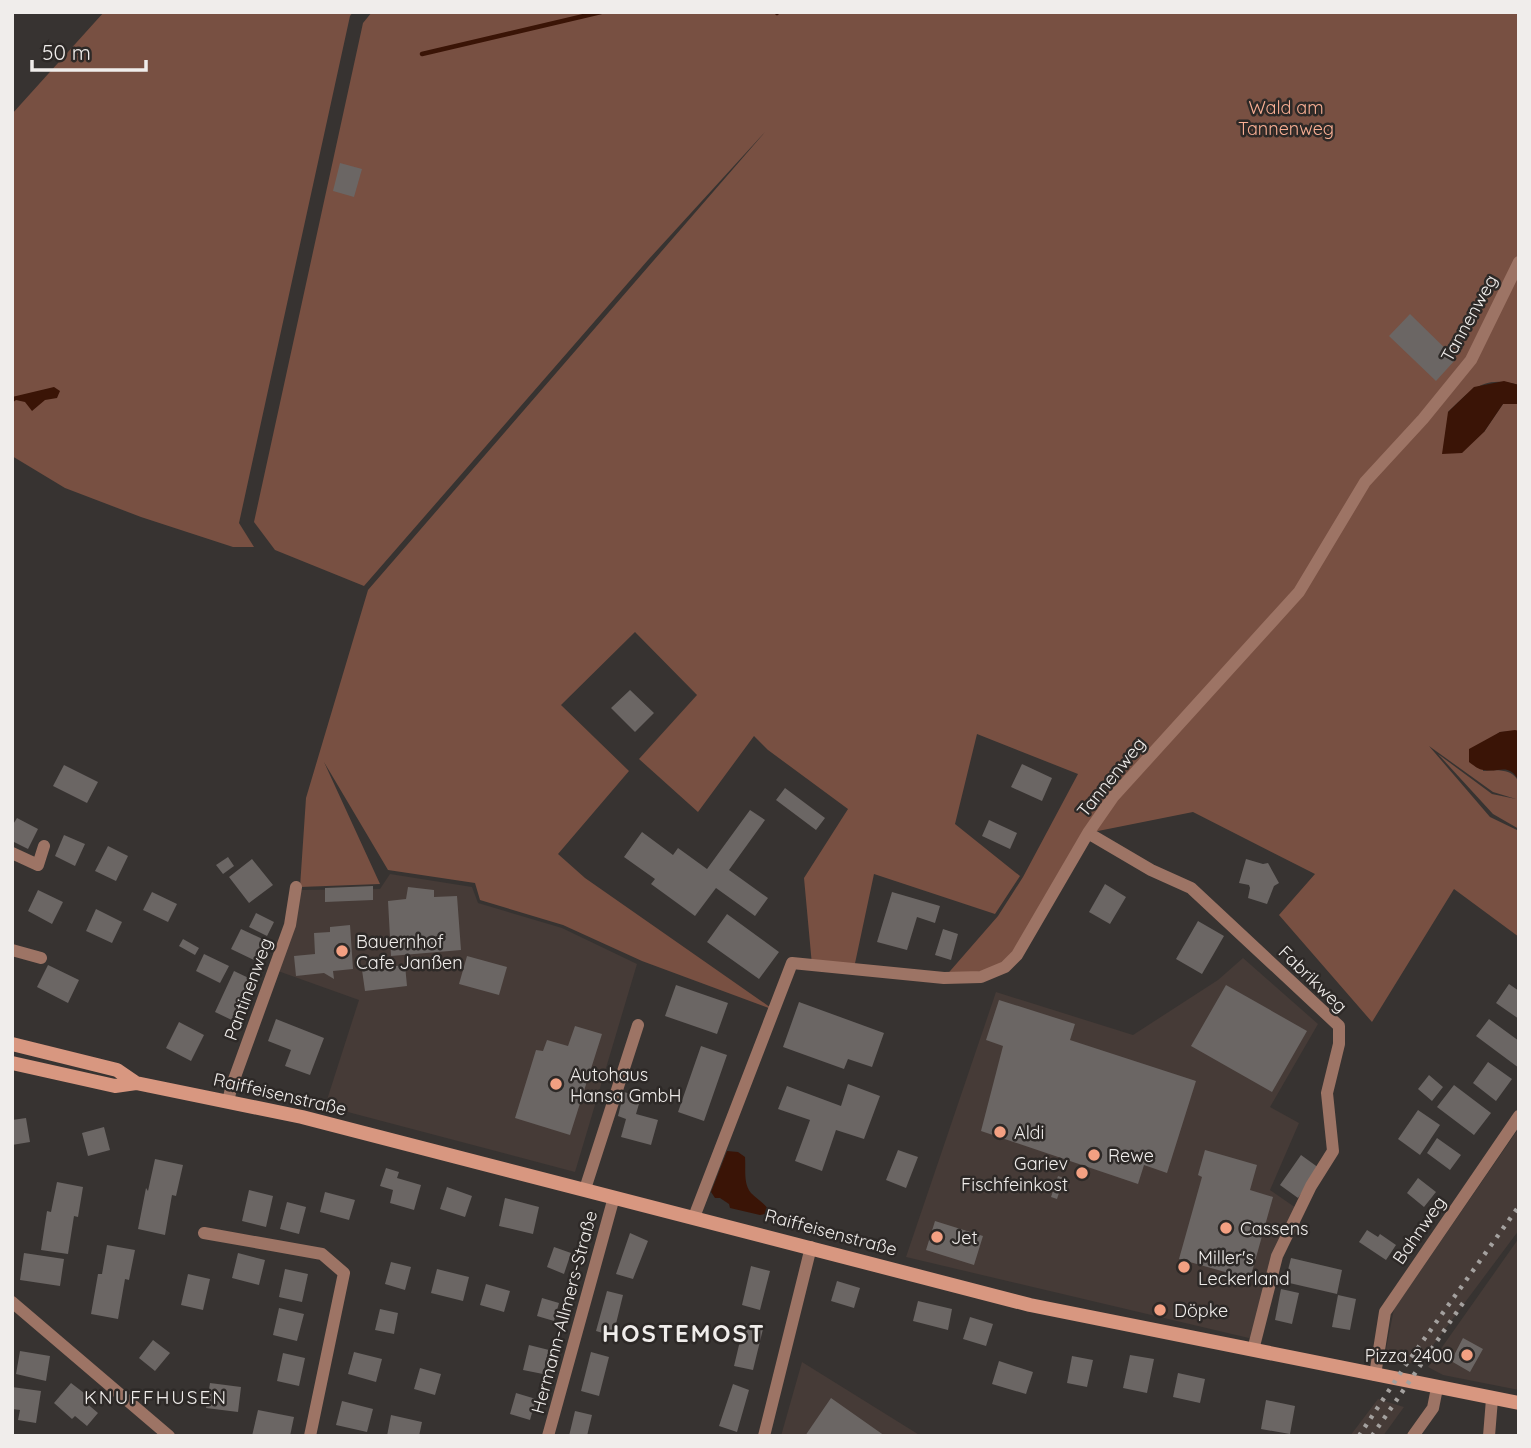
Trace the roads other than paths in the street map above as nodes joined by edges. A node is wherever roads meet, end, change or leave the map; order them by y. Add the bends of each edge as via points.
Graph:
1 (1519, 262) edge
2 (1088, 833) junction
3 (44, 846) dead end
4 (12, 853) edge
5 (296, 887) dead end
6 (12, 950) edge
7 (41, 958) dead end
8 (638, 1025) dead end
9 (12, 1044) edge
10 (12, 1063) edge
11 (136, 1083) junction
12 (228, 1101) junction
13 (1519, 1115) edge
14 (585, 1189) junction
15 (614, 1197) junction
16 (694, 1217) junction
17 (204, 1233) dead end
18 (811, 1247) junction
19 (12, 1302) edge
20 (1253, 1350) junction
21 (1375, 1375) junction
22 (1437, 1388) junction
23 (1492, 1399) junction
24 (1519, 1403) edge
25 (163, 1434) edge
26 (310, 1436) edge
27 (548, 1436) edge
28 (764, 1436) edge
29 (1413, 1436) edge
30 (1489, 1436) edge

1 - 2 street, Tannenweg via 1471,360 1365,482 1299,592 1113,797
2 - 16 street, Tannenweg via 1017,955 991,974 944,978 792,963
2 - 20 street, Fabrikweg via 1191,888 1339,1027 1327,1093 1333,1151 1276,1256
3 - 4 street via 38,865
5 - 12 street, Pantinenweg via 290,925
6 - 7 street
8 - 14 street
9 - 11 street, Raiffeisenstraße via 117,1070
10 - 11 street, Raiffeisenstraße via 115,1086
11 - 12 street, Raiffeisenstraße
12 - 14 street, Raiffeisenstraße
13 - 21 street, Bahnweg via 1385,1312
14 - 15 street, Raiffeisenstraße
15 - 16 street, Raiffeisenstraße
15 - 27 street, Hermann-Allmers-Straße
16 - 18 street, Raiffeisenstraße
17 - 26 street via 321,1254 344,1273
18 - 20 street, Raiffeisenstraße via 1030,1305
18 - 28 street
19 - 25 street
20 - 21 street, Raiffeisenstraße
21 - 22 street, Raiffeisenstraße
22 - 23 street, Raiffeisenstraße
22 - 29 street via 1433,1408
23 - 24 street, Raiffeisenstraße
23 - 30 street

